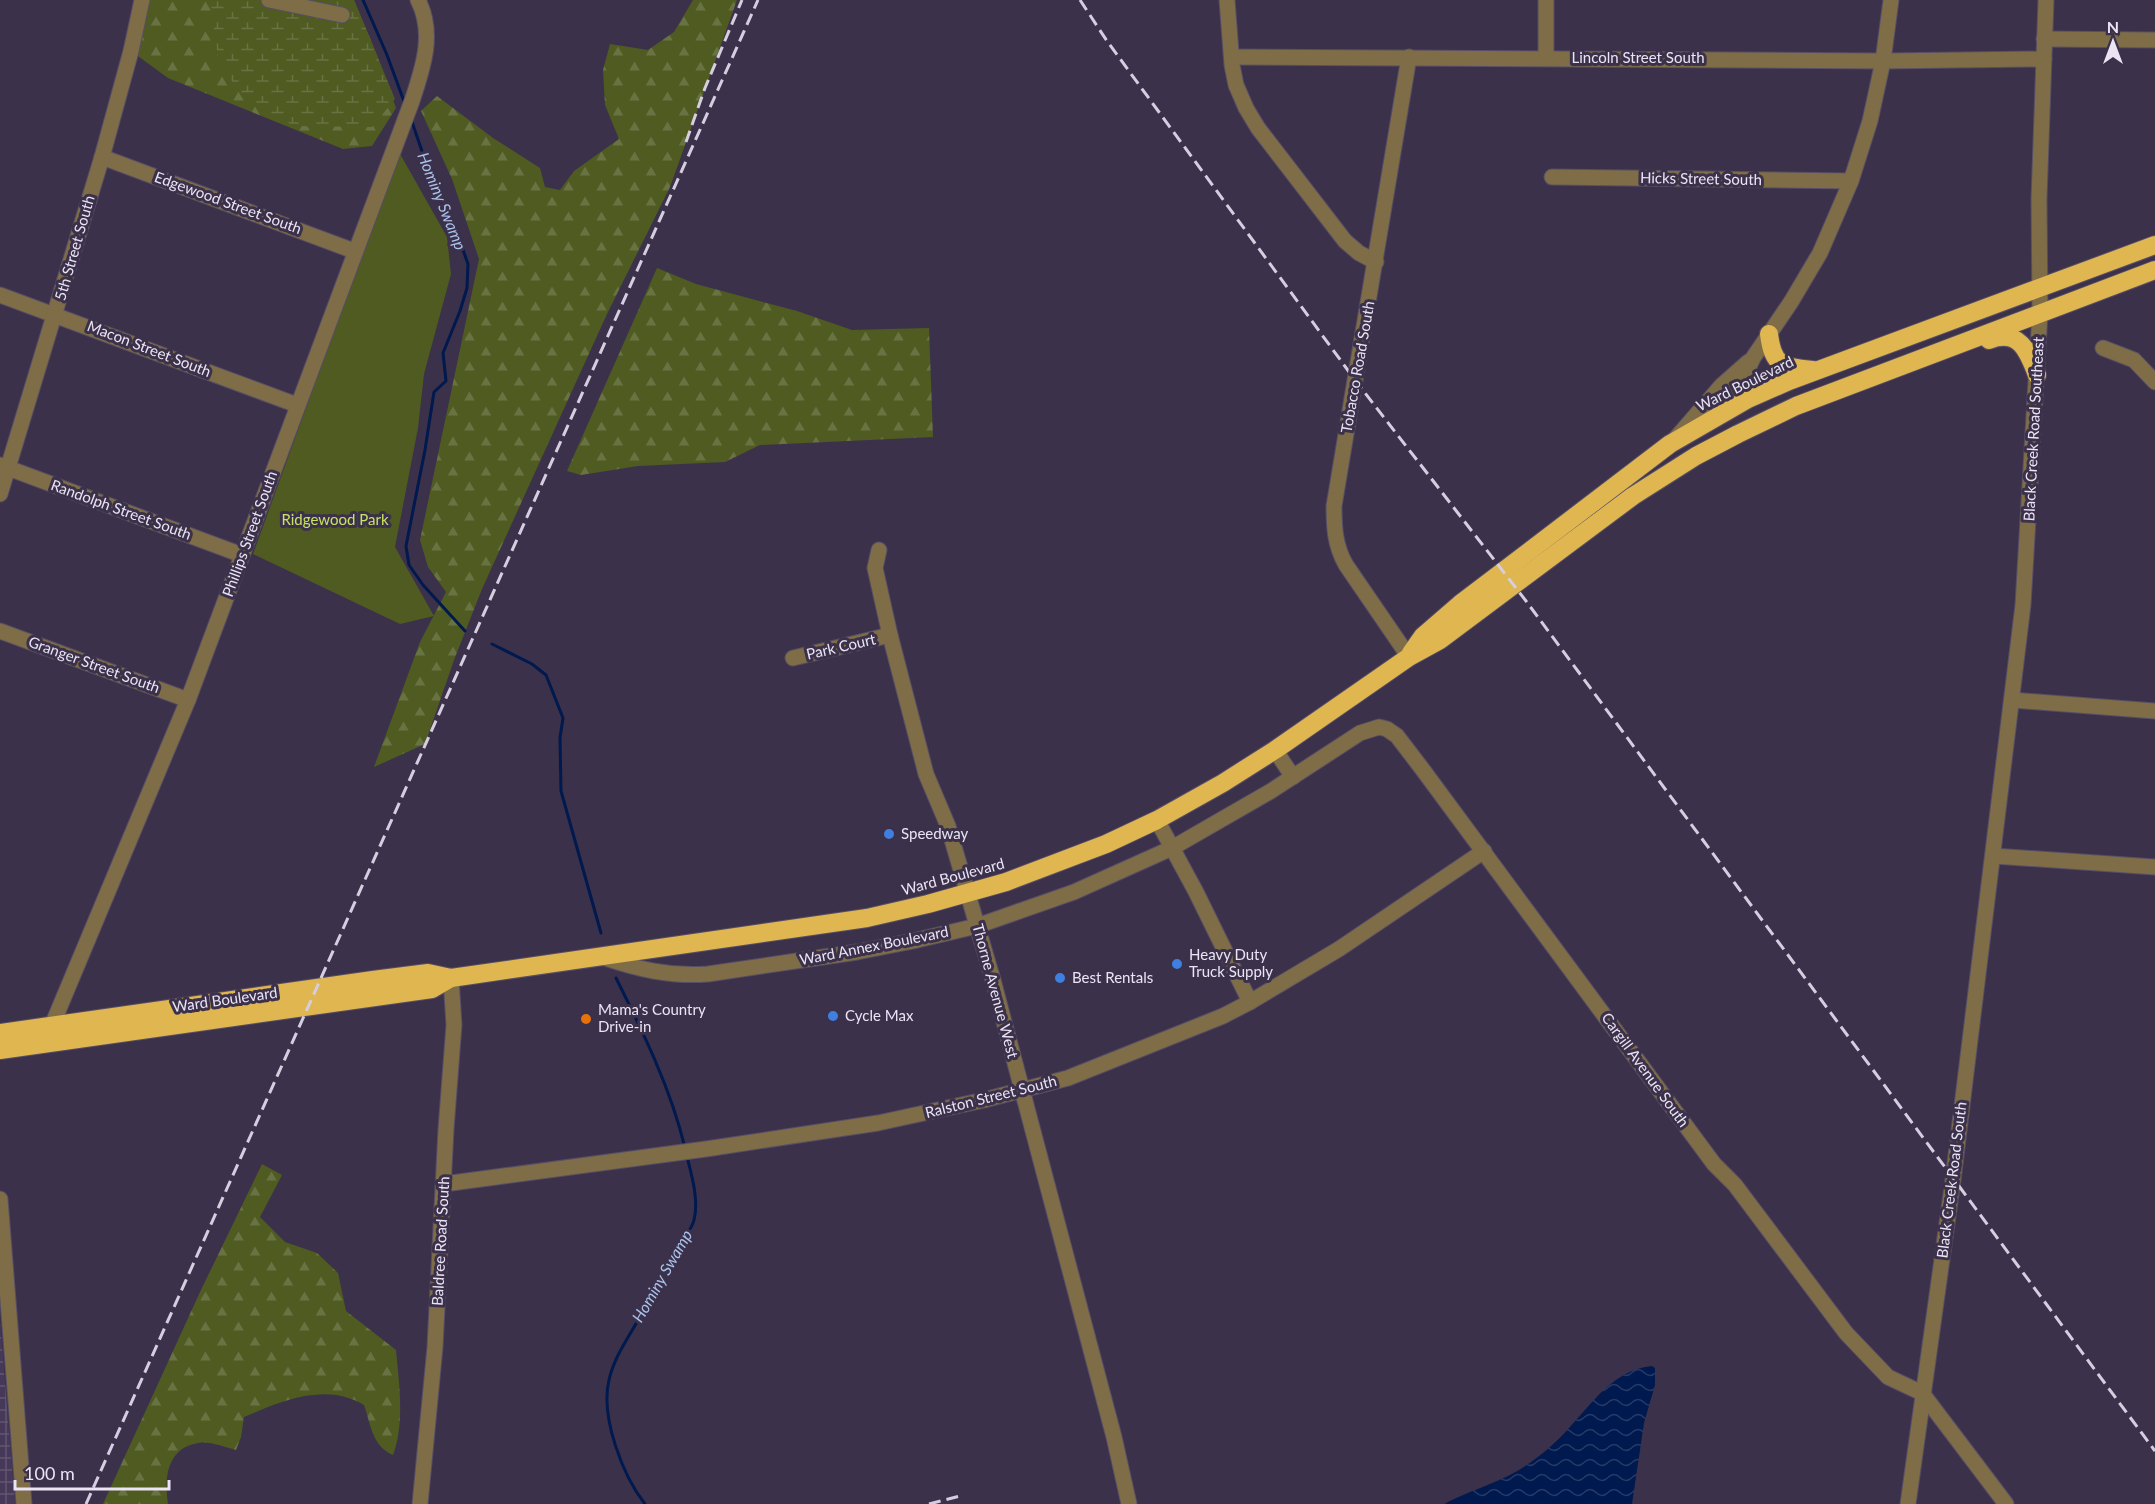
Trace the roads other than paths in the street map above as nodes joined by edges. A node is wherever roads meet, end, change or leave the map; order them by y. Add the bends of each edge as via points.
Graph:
1 (142, 0) edge
2 (269, 0) edge
3 (418, 0) edge
4 (1227, 0) edge
5 (1546, 0) edge
6 (1891, 0) edge
7 (2046, 0) edge
8 (342, 15) dead end
9 (2044, 39) junction
10 (2155, 39) edge
11 (1232, 57) junction
12 (1409, 57) junction
13 (1546, 58) junction
14 (2044, 59) junction
15 (1883, 60) junction
16 (102, 157) junction
17 (1552, 177) dead end
18 (1851, 181) junction
19 (2155, 245) edge
20 (354, 251) junction
21 (2155, 254) edge
22 (1376, 262) junction
23 (2155, 270) edge
24 (0, 295) edge
25 (2040, 300) junction
26 (56, 315) junction
27 (1769, 334) junction
28 (1959, 344) junction
29 (2103, 348) dead end
30 (1753, 358) junction
31 (1818, 370) junction
32 (2037, 375) junction
33 (2155, 382) edge
34 (1824, 396) junction
35 (297, 405) junction
36 (1729, 410) junction
37 (1670, 444) junction
38 (1706, 451) junction
39 (4, 467) edge
40 (0, 494) edge
41 (879, 550) dead end
42 (242, 555) junction
43 (0, 631) edge
44 (890, 635) junction
45 (1409, 657) junction
46 (793, 658) dead end
47 (188, 700) junction
48 (2012, 700) junction
49 (2155, 711) edge
50 (1275, 750) junction
51 (1293, 777) junction
52 (1157, 820) junction
53 (1172, 848) junction
54 (1484, 851) junction
55 (1994, 856) junction
56 (2155, 867) edge
57 (968, 894) junction
58 (977, 926) junction
59 (602, 957) junction
60 (451, 978) junction
61 (1250, 1002) junction
62 (52, 1025) junction
63 (0, 1033) edge
64 (45, 1044) junction
65 (0, 1050) edge
66 (1021, 1090) junction
67 (444, 1184) junction
68 (0, 1199) edge
69 (1922, 1393) junction
70 (24, 1504) edge
71 (420, 1504) edge
72 (1128, 1504) edge
73 (1908, 1504) edge
74 (2006, 1504) edge

1 - 16 street, 5th Street South
2 - 8 street
3 - 20 street, Phillips Street South via 427,38 419,80
4 - 11 street
5 - 13 street
6 - 15 street
7 - 9 street, Black Creek Road Southeast
9 - 10 street
9 - 14 street, Black Creek Road Southeast
11 - 12 street, Lincoln Street South
11 - 22 street via 1236,85 1258,128 1345,241
12 - 13 street, Lincoln Street South
12 - 22 street, Tobacco Road South
13 - 15 street, Lincoln Street South
14 - 15 street, Lincoln Street South
14 - 25 street, Black Creek Road Southeast
15 - 18 street
16 - 20 street, Edgewood Street South
16 - 26 street, 5th Street South
17 - 18 street, Hicks Street South
18 - 27 street via 1820,253
19 - 25 highway, Ward Boulevard
20 - 35 street, Phillips Street South
21 - 25 highway
22 - 45 street, Tobacco Road South via 1334,506 1334,529 1338,552
23 - 25 highway, Ward Boulevard
24 - 26 street, Macon Street South
25 - 28 highway, Ward Boulevard
25 - 31 highway, Ward Boulevard
25 - 32 street, Black Creek Road Southeast
25 - 34 highway via 1888,359
26 - 35 street, Macon Street South
26 - 39 street, 5th Street South
27 - 30 street
27 - 31 highway via 1771,351 1781,364
28 - 32 highway via 1974,346 1997,337 2014,338 2026,350
28 - 34 highway, Ward Boulevard
29 - 33 street via 2134,360
30 - 36 street
30 - 37 street via 1722,385
31 - 36 highway, Ward Boulevard
32 - 48 street, Black Creek Road Southeast via 2023,605
34 - 38 highway, Ward Boulevard
35 - 42 street, Phillips Street South
36 - 37 highway, Ward Boulevard
36 - 38 highway
37 - 45 highway, Ward Boulevard via 1460,604 1423,636
38 - 45 highway, Ward Boulevard via 1634,496 1440,640
39 - 40 street, 5th Street South
39 - 42 street, Randolph Street South
41 - 44 street, Thorne Avenue West via 875,568
42 - 47 street, Phillips Street South
43 - 47 street, Granger Street South
44 - 46 street, Park Court
44 - 57 street, Thorne Avenue West via 926,774 948,826
45 - 50 highway, Ward Boulevard
47 - 62 street, Phillips Street South
48 - 49 street
48 - 55 street, Black Creek Road Southeast
50 - 51 street
50 - 52 highway, Ward Boulevard
51 - 53 street, Ward Annex Boulevard
51 - 54 street, Cargill Avenue South via 1360,733 1379,727 1387,729 1397,736
52 - 53 street
52 - 57 highway, Ward Boulevard via 1068,860
53 - 58 street, Ward Annex Boulevard via 1074,892
53 - 61 street
54 - 61 street, Ralston Street South via 1339,949
54 - 69 street, Cargill Avenue South via 1714,1164 1735,1185 1846,1333 1888,1377
55 - 56 street
55 - 69 street, Black Creek Road South
57 - 58 street, Thorne Avenue West
57 - 59 highway, Ward Boulevard via 867,918
58 - 59 street, Ward Annex Boulevard via 857,952 687,976 632,967
58 - 66 street, Thorne Avenue West
59 - 60 highway, Ward Boulevard
60 - 62 highway, Ward Boulevard via 428,973
60 - 64 highway, Ward Boulevard via 432,989
60 - 67 street, Baldree Road South via 454,1025
61 - 66 street, Ralston Street South via 1134,1053 1068,1078
62 - 63 highway, Ward Boulevard
62 - 64 street, Phillips Street South
64 - 65 highway, Ward Boulevard
66 - 67 street, Ralston Street South via 878,1123
66 - 72 street, Thorne Avenue West via 1114,1437
67 - 71 street, Baldree Road South via 435,1347
68 - 70 street
69 - 73 street, Black Creek Road South
69 - 74 street, Cargill Avenue South

